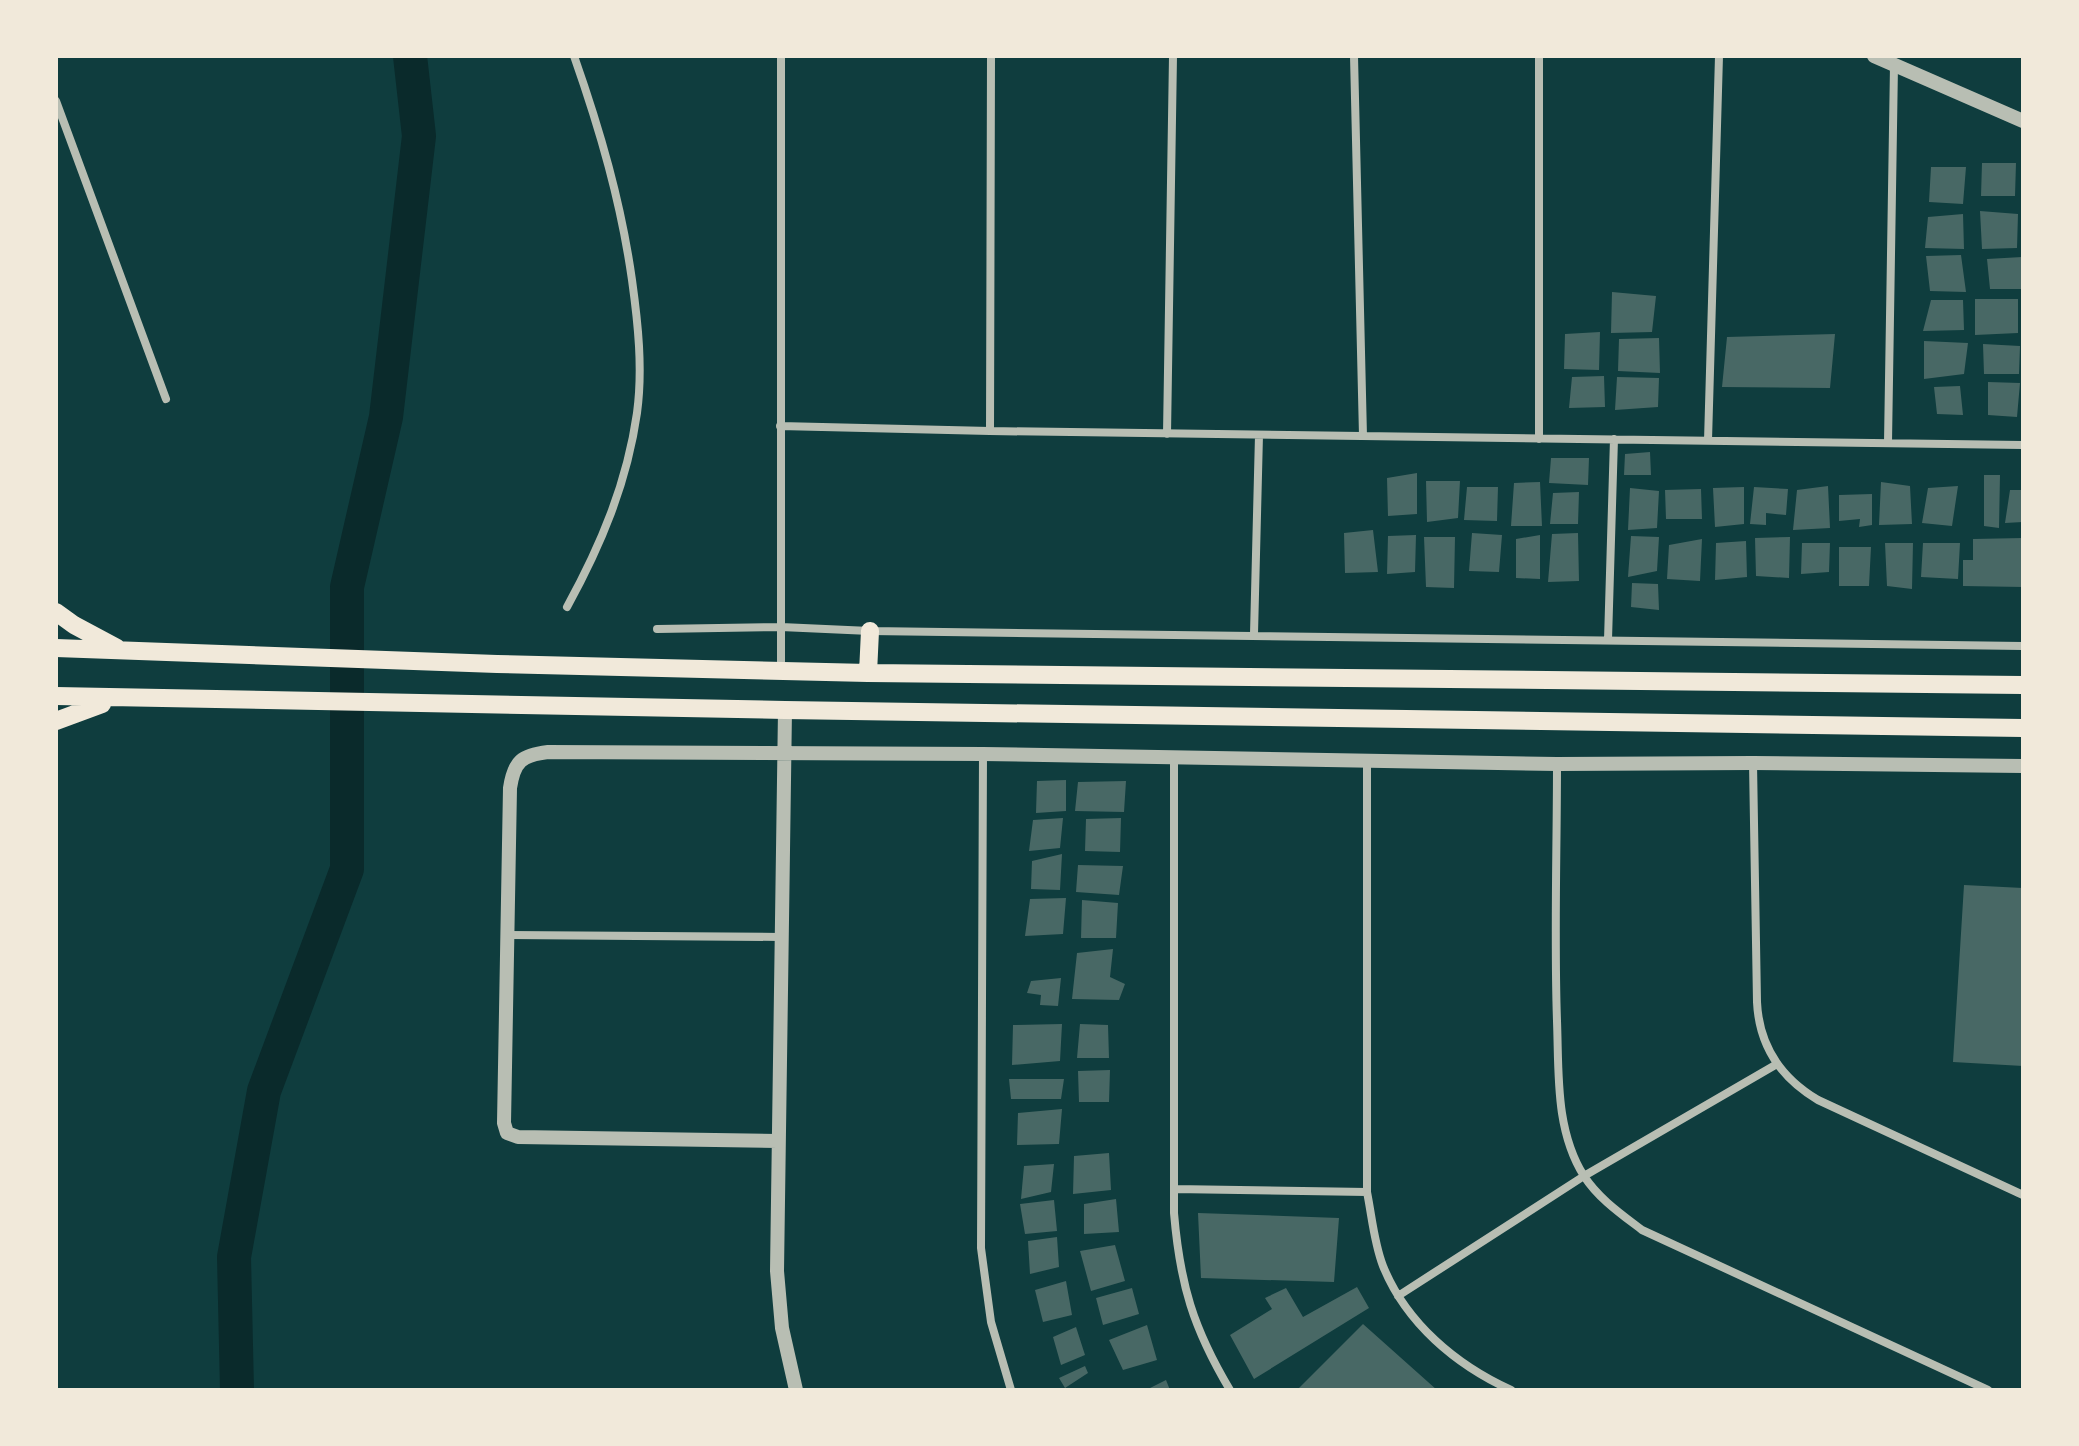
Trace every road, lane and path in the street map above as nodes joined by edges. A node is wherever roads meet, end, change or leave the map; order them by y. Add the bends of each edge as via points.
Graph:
1 (574, 56) edge
2 (781, 56) edge
3 (991, 56) edge
4 (1173, 56) edge
5 (1354, 56) edge
6 (1539, 56) edge
7 (1719, 56) edge
8 (1874, 56) edge
9 (1894, 65) junction
10 (56, 101) edge
11 (2023, 121) edge
12 (166, 399) dead end
13 (780, 426) junction
14 (990, 431) junction
15 (1167, 434) junction
16 (1259, 435) junction
17 (1363, 436) junction
18 (1539, 439) junction
19 (1614, 439) junction
20 (1708, 441) junction
21 (1888, 443) junction
22 (2023, 445) edge
23 (567, 607) dead end
24 (56, 612) edge
25 (781, 627) junction
26 (657, 629) dead end
27 (870, 631) junction
28 (1254, 634) junction
29 (1608, 640) junction
30 (2023, 646) edge
31 (56, 648) edge
32 (120, 650) junction
33 (781, 669) junction
34 (868, 673) junction
35 (2023, 685) edge
36 (56, 696) edge
37 (123, 698) junction
38 (785, 710) junction
39 (56, 721) edge
40 (2023, 728) edge
41 (784, 752) junction
42 (983, 754) junction
43 (1174, 759) junction
44 (1367, 761) junction
45 (1753, 763) junction
46 (1557, 764) junction
47 (2023, 766) edge
48 (509, 935) junction
49 (781, 937) junction
50 (1777, 1064) junction
51 (777, 1141) junction
52 (1584, 1176) junction
53 (1174, 1189) junction
54 (1367, 1192) junction
55 (2023, 1195) edge
56 (1398, 1296) junction
57 (1970, 1386) edge
58 (796, 1390) edge
59 (1011, 1390) edge
60 (1230, 1390) edge
61 (1511, 1390) edge
62 (1988, 1390) edge

1 - 23 street via 621,210 640,378 619,493 603,539
2 - 13 street
3 - 14 street
4 - 15 street
5 - 17 street
6 - 18 street
7 - 20 street
8 - 9 street
9 - 11 street
9 - 21 street
10 - 12 street
13 - 14 street
13 - 25 street
14 - 15 street
15 - 16 street
16 - 17 street
16 - 28 street
17 - 18 street
18 - 19 street
19 - 20 street
19 - 29 street
20 - 21 street
21 - 22 street
24 - 32 highway
25 - 26 street
25 - 27 street
25 - 33 street
27 - 28 street
27 - 34 highway
28 - 29 street
29 - 30 street
31 - 32 highway
32 - 33 highway
33 - 34 highway
34 - 35 highway
36 - 37 highway
37 - 38 highway
37 - 39 highway
38 - 40 highway
38 - 41 street
41 - 42 street
41 - 48 street via 548,752 520,760 510,788
41 - 49 street
42 - 43 street
42 - 59 street via 981,1248 991,1322
43 - 44 street
43 - 53 street
44 - 46 street
44 - 54 street
45 - 46 street
45 - 47 street
45 - 50 street via 1758,1024
46 - 52 street via 1560,1099 1564,1127
48 - 49 street
48 - 51 street via 507,1133
49 - 51 street
50 - 52 street
50 - 55 street via 1818,1100
51 - 58 street via 777,1271 782,1328
52 - 56 street
52 - 57 street via 1614,1210 1642,1230
53 - 54 street
53 - 60 street via 1182,1285
54 - 56 street via 1383,1264
56 - 61 street via 1444,1348
57 - 62 street

